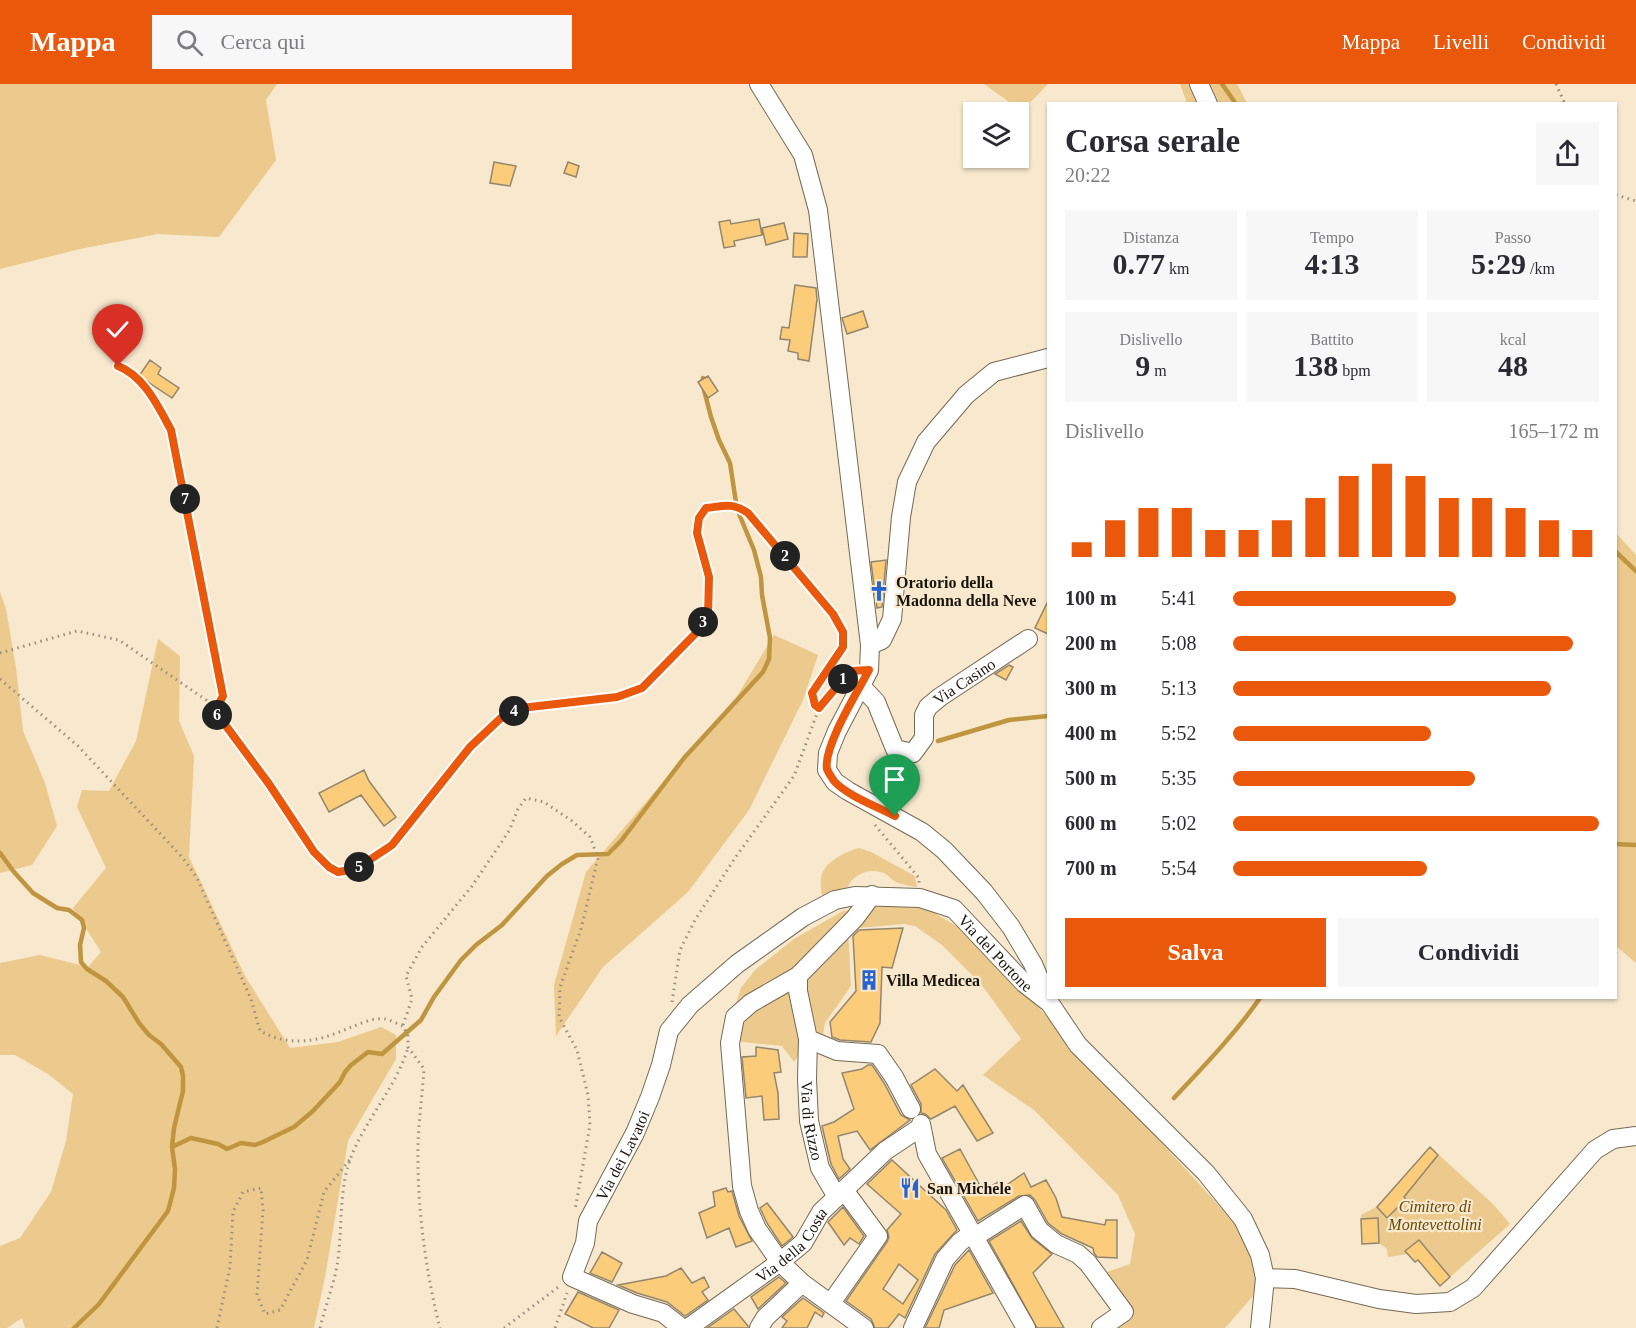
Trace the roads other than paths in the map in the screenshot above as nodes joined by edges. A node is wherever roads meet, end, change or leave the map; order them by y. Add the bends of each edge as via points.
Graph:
1 (759, 84) edge
2 (1199, 84) edge
3 (1207, 102) edge
4 (1047, 358) edge
5 (1028, 639) dead end
6 (870, 645) junction
7 (865, 678) junction
8 (872, 895) junction
9 (798, 976) junction
10 (1047, 997) edge
11 (1048, 999) edge
12 (1049, 1002) junction
13 (669, 1031) joint
14 (808, 1039) junction
15 (918, 1120) junction
16 (1636, 1136) edge
17 (840, 1194) junction
18 (970, 1233) junction
19 (780, 1262) junction
20 (1265, 1278) junction
21 (802, 1282) junction
22 (831, 1303) junction
23 (682, 1328) edge
24 (688, 1328) edge
25 (759, 1328) edge
26 (864, 1328) edge
27 (913, 1328) edge
28 (1026, 1328) edge
29 (1101, 1328) edge
30 (1260, 1328) edge

1 - 6 street via 803,155 818,210
2 - 3 street
4 - 6 street via 994,372 966,395 926,442 907,482 892,619 882,640
5 - 7 street, Via Casino via 928,707 924,738 913,753 895,749
6 - 7 street
7 - 10 street via 828,753 827,770 848,791 922,832 944,850 1011,927
8 - 9 street
8 - 12 street, Via del Portone via 920,898 954,909 1024,983
8 - 13 street, Via del Portone via 835,900 803,917 736,964 690,1005
9 - 14 street
9 - 19 street via 751,1003 735,1017 730,1043 742,1186 757,1229
11 - 12 street
12 - 20 street via 1078,1045 1206,1173 1243,1219 1260,1256
13 - 23 street, Via dei Lavatoi via 650,1097 588,1221 585,1243 572,1277 663,1313
14 - 15 street via 837,1051 878,1054
14 - 17 street, Via di Rizzo via 809,1121 820,1168
15 - 17 street, Via della Costa
15 - 18 street via 927,1154
16 - 20 street via 1613,1139 1595,1150 1473,1288 1450,1302 1416,1304 1295,1279
17 - 19 street, Via della Costa via 821,1212 803,1243
17 - 22 street, Via di Rizzo via 879,1236
18 - 27 street via 945,1260
18 - 28 street
18 - 29 street via 1026,1205 1039,1230 1088,1263 1124,1312
19 - 21 street
19 - 24 street, Via della Costa
20 - 30 street
21 - 22 street
21 - 25 street
22 - 26 street

